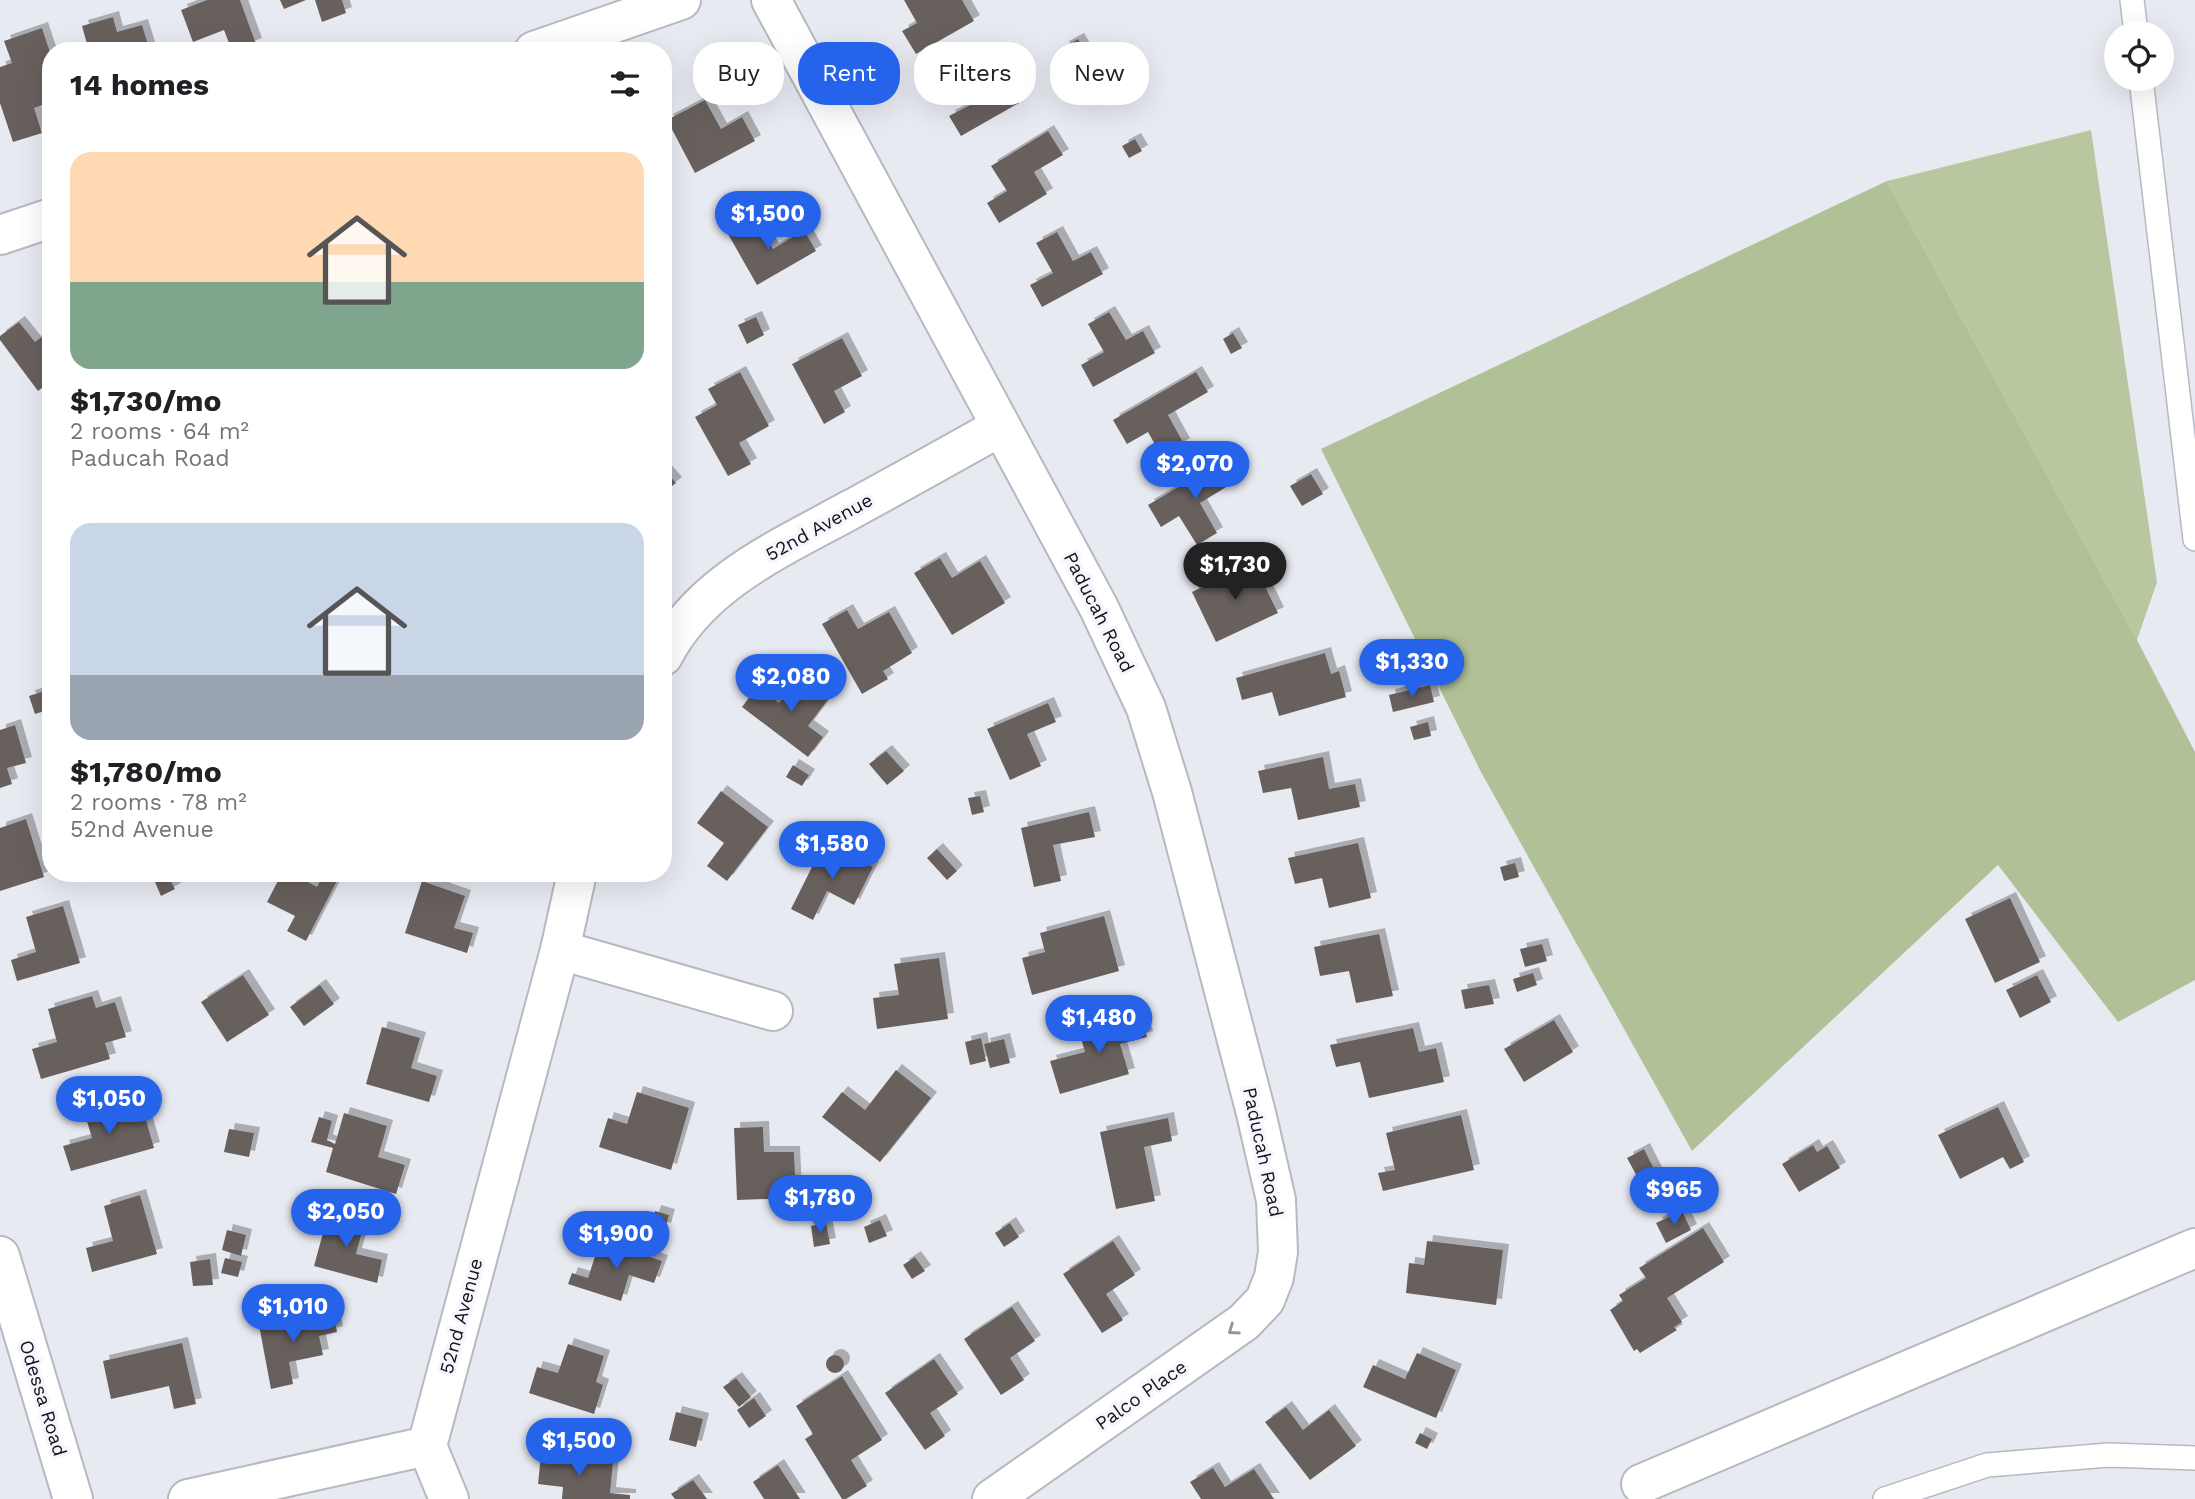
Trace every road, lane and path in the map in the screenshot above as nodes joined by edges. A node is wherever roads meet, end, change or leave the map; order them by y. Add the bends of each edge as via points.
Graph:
1 (681, 0) edge
2 (771, 0) edge
3 (2132, 0) edge
4 (2135, 21) edge
5 (560, 42) edge
6 (2142, 91) edge
7 (42, 221) edge
8 (0, 235) edge
9 (1000, 427) junction
10 (2195, 539) edge
11 (672, 638) edge
12 (575, 882) edge
13 (560, 950) junction
14 (773, 1011) dead end
15 (2195, 1248) edge
16 (0, 1256) edge
17 (1275, 1277) joint
18 (427, 1446) junction
19 (2195, 1458) edge
20 (1641, 1484) dead end
21 (73, 1499) edge
22 (188, 1499) edge
23 (449, 1499) edge
24 (992, 1499) edge
25 (1885, 1499) edge

1 - 5 street
2 - 9 street, Paducah Road
3 - 4 lane
6 - 10 lane
7 - 8 street
9 - 11 street, 52nd Avenue via 755,563 709,595
9 - 17 street, Paducah Road via 1099,608 1146,709 1256,1113 1278,1227
12 - 13 street, 52nd Avenue
13 - 14 street
13 - 18 street, 52nd Avenue
15 - 20 street
16 - 21 street, Odessa Road
17 -> 24 street, Palco Place via 1265,1300 1244,1322
18 - 22 street
18 - 23 street
19 - 25 lane via 2109,1455 1986,1465

